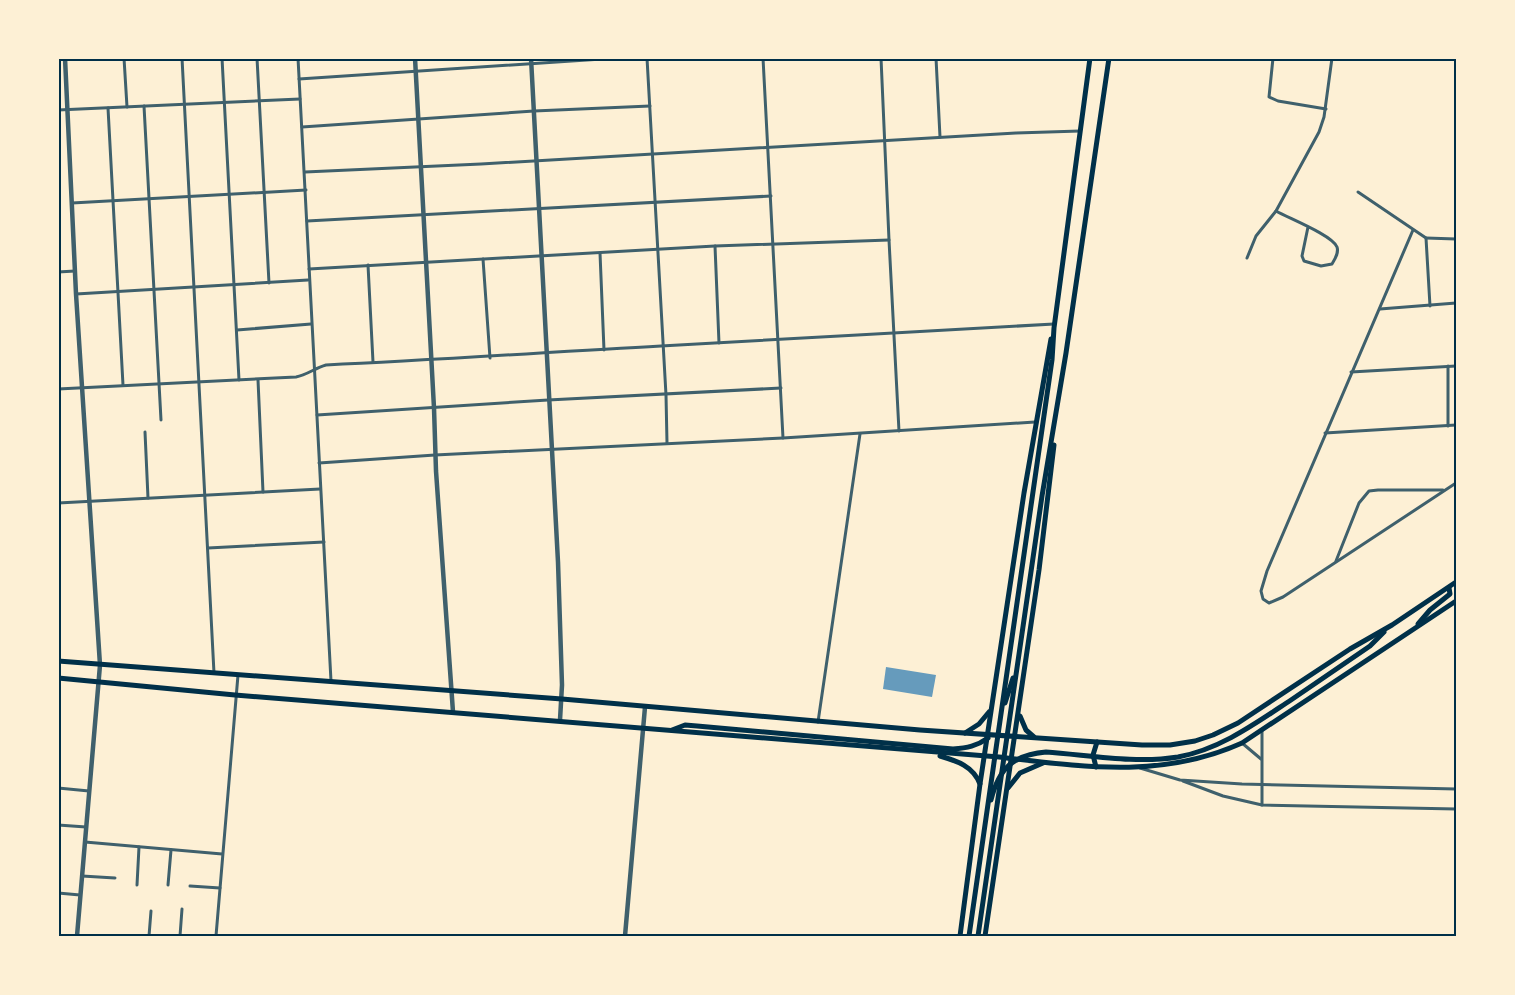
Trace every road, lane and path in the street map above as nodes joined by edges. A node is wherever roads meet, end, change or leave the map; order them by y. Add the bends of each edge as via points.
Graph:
1 (65, 58) edge
2 (124, 58) edge
3 (182, 58) edge
4 (222, 58) edge
5 (257, 58) edge
6 (298, 58) edge
7 (415, 58) edge
8 (617, 58) edge
9 (647, 58) edge
10 (763, 58) edge
11 (881, 58) edge
12 (936, 58) edge
13 (1090, 58) edge
14 (1108, 58) edge
15 (1273, 58) edge
16 (1332, 58) edge
17 (531, 61) edge
18 (416, 70) junction
19 (299, 79) junction
20 (300, 99) junction
21 (260, 102) junction
22 (225, 104) junction
23 (184, 105) junction
24 (144, 106) junction
25 (650, 106) junction
26 (126, 107) junction
27 (108, 108) junction
28 (1326, 109) junction
29 (58, 110) edge
30 (68, 110) junction
31 (534, 111) junction
32 (418, 119) junction
33 (302, 127) junction
34 (1080, 131) junction
35 (940, 137) junction
36 (885, 141) junction
37 (769, 147) junction
38 (652, 154) junction
39 (537, 161) junction
40 (421, 166) junction
41 (305, 172) junction
42 (306, 190) junction
43 (1358, 192) dead end
44 (264, 193) junction
45 (230, 195) junction
46 (189, 196) junction
47 (771, 196) junction
48 (149, 199) junction
49 (112, 200) junction
50 (655, 201) junction
51 (72, 203) junction
52 (539, 208) junction
53 (1276, 211) junction
54 (424, 214) junction
55 (307, 221) junction
56 (1308, 227) junction
57 (1413, 230) junction
58 (1426, 238) junction
59 (1456, 239) edge
60 (889, 240) junction
61 (773, 245) junction
62 (715, 246) junction
63 (658, 250) junction
64 (600, 253) junction
65 (542, 256) junction
66 (1247, 258) dead end
67 (483, 259) junction
68 (426, 263) junction
69 (368, 265) junction
70 (309, 269) junction
71 (75, 271) junction
72 (58, 272) edge
73 (309, 280) junction
74 (269, 283) junction
75 (234, 285) junction
76 (194, 287) junction
77 (154, 289) junction
78 (119, 290) junction
79 (76, 294) junction
80 (1456, 303) edge
81 (1430, 306) junction
82 (1380, 309) junction
83 (311, 324) junction
84 (1054, 326) junction
85 (237, 330) junction
86 (894, 334) junction
87 (779, 340) junction
88 (719, 343) junction
89 (663, 346) junction
90 (604, 350) junction
91 (546, 354) junction
92 (490, 358) junction
93 (432, 361) junction
94 (373, 363) junction
95 (1448, 366) junction
96 (1456, 366) edge
97 (313, 369) junction
98 (1351, 372) junction
99 (258, 379) junction
100 (239, 380) junction
101 (200, 382) junction
102 (159, 384) junction
103 (123, 385) junction
104 (82, 387) junction
105 (781, 388) junction
106 (58, 389) edge
107 (666, 395) junction
108 (548, 400) junction
109 (434, 408) junction
110 (317, 415) junction
111 (161, 420) dead end
112 (1035, 422) junction
113 (1456, 425) edge
114 (1448, 426) junction
115 (1054, 428) junction
116 (899, 431) junction
117 (145, 432) dead end
118 (1324, 433) junction
119 (860, 434) junction
120 (783, 438) junction
121 (667, 444) junction
122 (552, 450) junction
123 (435, 455) junction
124 (319, 463) junction
125 (1456, 483) edge
126 (320, 489) junction
127 (1445, 490) junction
128 (263, 492) junction
129 (204, 495) junction
130 (148, 498) junction
131 (89, 501) junction
132 (58, 503) edge
133 (324, 542) junction
134 (208, 548) junction
135 (1335, 563) junction
136 (1456, 582) edge
137 (1449, 588) junction
138 (1456, 601) edge
139 (1392, 625) junction
140 (1416, 628) junction
141 (58, 661) edge
142 (99, 665) junction
143 (1017, 669) junction
144 (214, 673) junction
145 (238, 675) junction
146 (58, 678) edge
147 (331, 681) junction
148 (99, 682) junction
149 (452, 690) junction
150 (236, 695) junction
151 (562, 699) junction
152 (645, 707) junction
153 (992, 708) junction
154 (1019, 711) junction
155 (453, 712) junction
156 (560, 720) junction
157 (818, 722) junction
158 (643, 727) junction
159 (670, 730) junction
160 (1262, 731) junction
161 (965, 733) junction
162 (987, 735) junction
163 (1015, 737) junction
164 (1036, 738) junction
165 (1097, 742) junction
166 (1242, 743) junction
167 (930, 752) junction
168 (984, 756) junction
169 (1012, 759) junction
170 (1261, 759) junction
171 (1046, 762) junction
172 (1096, 767) junction
173 (1140, 768) junction
174 (1180, 780) junction
175 (980, 784) junction
176 (1263, 784) junction
177 (58, 788) edge
178 (1456, 789) edge
179 (1007, 790) junction
180 (89, 791) junction
181 (1262, 805) junction
182 (1456, 809) edge
183 (58, 825) edge
184 (86, 827) junction
185 (984, 830) junction
186 (84, 842) junction
187 (139, 847) junction
188 (171, 850) junction
189 (222, 854) junction
190 (82, 876) junction
191 (115, 878) dead end
192 (137, 885) dead end
193 (168, 885) dead end
194 (190, 885) dead end
195 (220, 888) junction
196 (58, 893) edge
197 (80, 895) junction
198 (182, 909) dead end
199 (151, 911) dead end
200 (77, 936) edge
201 (149, 936) edge
202 (180, 936) edge
203 (216, 936) edge
204 (625, 936) edge
205 (960, 936) edge
206 (969, 936) edge
207 (978, 936) edge
208 (985, 936) edge

1 - 30 street
2 - 26 street
3 - 23 street
4 - 22 street
5 - 21 street
6 - 19 street
7 - 18 street
8 - 17 street
9 - 25 street
10 - 37 street
11 - 36 street
12 - 35 street
13 - 34 main road
14 - 115 main road
15 - 28 street via 1269,97
16 - 28 street
17 - 18 street
17 - 31 street
18 - 19 street
18 - 32 street
19 - 20 street
20 - 21 street
20 - 33 street
21 - 22 street
21 - 44 street
22 - 23 street
22 - 45 street
23 - 24 street
23 - 46 street
24 - 26 street
24 - 48 street
25 - 31 street
25 - 38 street
26 - 27 street
27 - 30 street
27 - 49 street
28 - 53 street via 1319,132
29 - 30 street
30 - 51 street
31 - 32 street
31 - 39 street
32 - 33 street
32 - 40 street
33 - 41 street
34 - 35 street
34 - 84 main road
35 - 36 street
36 - 37 street
36 - 60 street
37 - 38 street
37 - 47 street
38 - 39 street
38 - 50 street
39 - 40 street
39 - 52 street
40 - 41 street
40 - 54 street
41 - 42 street
42 - 44 street
42 - 55 street
43 - 57 street
44 - 45 street
44 - 74 street
45 - 46 street
45 - 75 street
46 - 48 street
46 - 76 street
47 - 50 street
47 - 61 street
48 - 49 street
48 - 77 street
49 - 51 street
49 - 78 street
50 - 52 street
50 - 63 street
51 - 71 street
52 - 54 street
52 - 65 street
53 - 56 street
53 - 66 street via 1256,236
54 - 55 street
54 - 68 street
55 - 70 street
56 - 56 street via 1338,248 1332,264 1321,266 1304,261
57 - 58 street
57 - 82 street
58 - 59 street
58 - 81 street
60 - 61 street
60 - 86 street
61 - 62 street
61 - 87 street
62 - 63 street
62 - 88 street
63 - 64 street
63 - 89 street
64 - 65 street
64 - 90 street
65 - 67 street
65 - 91 street
67 - 68 street
67 - 92 street
68 - 69 street
68 - 93 street
69 - 70 street
69 - 94 street
70 - 73 street
71 - 72 street
71 - 79 street
73 - 74 street
73 - 83 street
74 - 75 street
75 - 76 street
75 - 85 street
76 - 77 street
76 - 101 street
77 - 78 street
77 - 102 street
78 - 79 street
78 - 103 street
79 - 104 street
80 - 81 street
81 - 82 street
82 - 98 street
83 - 85 street
83 - 97 street
84 - 86 street
84 - 112 main road
84 - 185 main road
85 - 100 street
86 - 87 street
86 - 116 street
87 - 88 street
87 - 105 street
88 - 89 street
89 - 90 street
89 - 107 street
90 - 91 street
91 - 92 street
91 - 108 street
92 - 93 street
93 - 94 street
93 - 109 street
94 - 97 street
95 - 96 street
95 - 98 street
95 - 114 street
97 - 99 street via 304,375
97 - 110 street
98 - 118 street
99 - 100 street
99 - 128 street
100 - 101 street
101 - 102 street
101 - 129 street
102 - 103 street
102 - 111 street
103 - 104 street
104 - 106 street
104 - 131 street
105 - 107 street
105 - 120 street
107 - 108 street
107 - 121 street
108 - 109 street
108 - 122 street
109 - 110 street
109 - 123 street
110 - 124 street
112 - 116 street
112 - 153 main road
113 - 114 street
114 - 118 street
115 - 143 main road
115 - 154 main road via 1051,482
116 - 119 street
117 - 130 street
118 - 135 street via 1262,584 1261,596 1269,603 1283,597
119 - 120 street
119 - 157 street
120 - 121 street
121 - 122 street
122 - 123 street
122 - 151 street
123 - 124 street
123 - 149 street
124 - 126 street
125 - 127 street
126 - 128 street
126 - 133 street
127 - 135 street
127 - 135 street via 1369,491 1359,503
128 - 129 street
129 - 130 street
129 - 134 street
130 - 131 street
131 - 132 street
131 - 142 street
133 - 134 street
133 - 147 street
134 - 144 street
136 - 137 main road
137 - 139 main road
137 - 140 main road via 1450,594
138 - 140 main road
139 - 165 main road via 1213,735 1170,745
139 - 185 main road via 1370,646 1250,727 1200,751 1144,759 1046,752 1020,757 998,779
140 - 160 main road
141 - 142 main road
142 - 144 main road
142 - 148 street
143 - 159 main road via 997,726 990,737 968,748 686,725
143 - 207 main road
144 - 145 main road
145 - 147 main road
145 - 150 street
146 - 148 main road
147 - 149 main road
148 - 150 main road
148 - 180 street
149 - 151 main road
149 - 155 street
150 - 155 main road
150 - 189 street
151 - 152 main road
151 - 156 street
152 - 157 main road
152 - 158 street
153 - 161 main road
153 - 162 main road
154 - 163 main road
154 - 164 main road via 1026,730
155 - 156 main road
156 - 158 main road
157 - 161 main road
158 - 159 main road
158 - 204 street
159 - 167 main road
160 - 166 main road
160 - 170 street
161 - 162 main road
162 - 163 main road
162 - 168 main road
163 - 164 main road
163 - 169 main road
164 - 165 main road
165 - 172 main road
166 - 170 street
166 - 173 main road via 1202,759
167 - 168 main road
167 - 175 main road via 967,766
168 - 169 main road
168 - 175 main road
169 - 171 main road
169 - 179 main road
170 - 176 street
171 - 172 main road
171 - 179 main road via 1020,773
172 - 173 main road
173 - 174 street
174 - 176 street
174 - 181 street
175 - 205 main road
176 - 178 street
176 - 181 street
177 - 180 street
179 - 208 main road
180 - 184 street
181 - 182 street
183 - 184 street
184 - 186 street
185 - 206 main road
186 - 187 street
186 - 190 street
187 - 188 street
187 - 192 street
188 - 189 street
188 - 193 street
189 - 195 street
190 - 191 street
190 - 197 street
194 - 195 street
195 - 203 street
196 - 197 street
197 - 200 street
198 - 202 street
199 - 201 street

